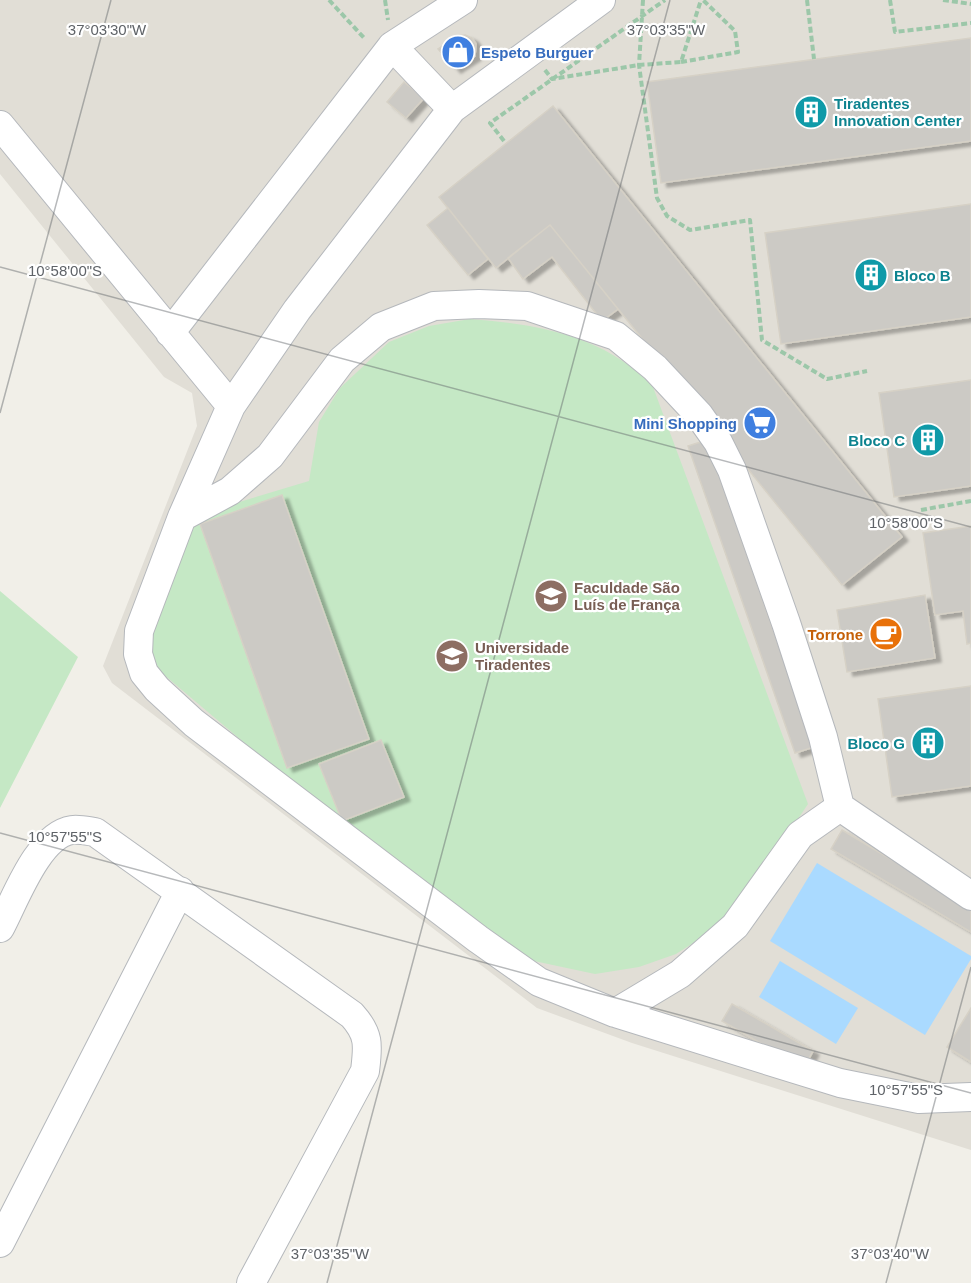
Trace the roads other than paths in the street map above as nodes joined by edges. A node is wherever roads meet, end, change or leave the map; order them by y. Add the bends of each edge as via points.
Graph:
1 (463, 0) edge
2 (601, 0) edge
3 (387, 52) junction
4 (452, 110) junction
5 (0, 125) edge
6 (170, 333) junction
7 (231, 406) junction
8 (182, 517) junction
9 (840, 807) junction
10 (180, 891) junction
11 (971, 896) edge
12 (0, 928) edge
13 (615, 1013) junction
14 (971, 1096) edge
15 (0, 1243) edge
16 (251, 1283) edge

1 - 3 lane
2 - 4 lane
3 - 4 lane
3 - 6 lane
4 - 7 lane via 297,310
5 - 6 lane
6 - 7 lane
7 - 8 lane
8 - 9 lane via 230,491 270,456 342,360 381,327 434,306 479,304 527,306 616,336 655,368 699,415 732,470 823,737
8 - 13 lane via 139,631 138,654 144,673 157,689 194,723 539,982
9 - 11 lane
9 - 13 lane via 800,835 735,926 680,974
10 - 12 lane via 95,832 72,830 54,837 39,852
10 - 15 lane
10 - 16 lane via 352,1015 364,1028 368,1050 365,1071
13 - 14 lane via 840,1083 919,1099

